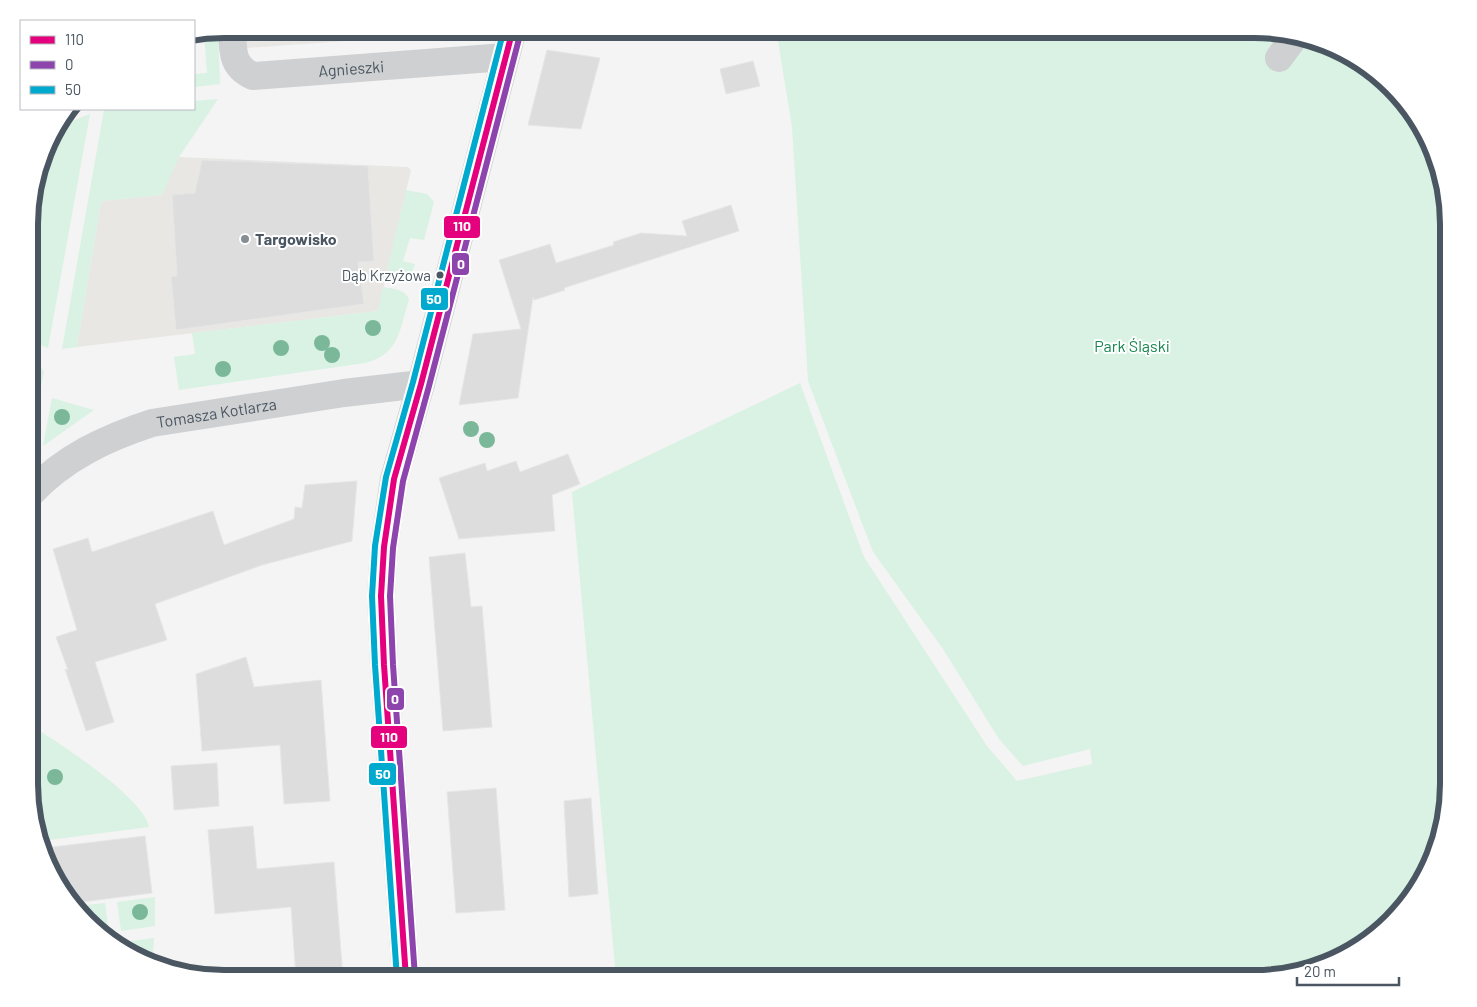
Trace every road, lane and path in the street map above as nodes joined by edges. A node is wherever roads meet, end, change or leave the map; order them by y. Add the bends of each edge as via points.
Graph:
1 (233, 38) edge
2 (510, 38) edge
3 (1291, 42) edge
4 (505, 57) junction
5 (1279, 58) dead end
6 (421, 384) junction
7 (38, 487) edge
8 (405, 970) edge

1 - 4 street, Agnieszki via 234,58 244,72 253,76
2 - 4 street
3 - 5 street
4 - 6 street
6 - 7 street, Tomasza Kotlarza via 152,423 90,447 61,466
6 - 8 street via 394,479 381,596

